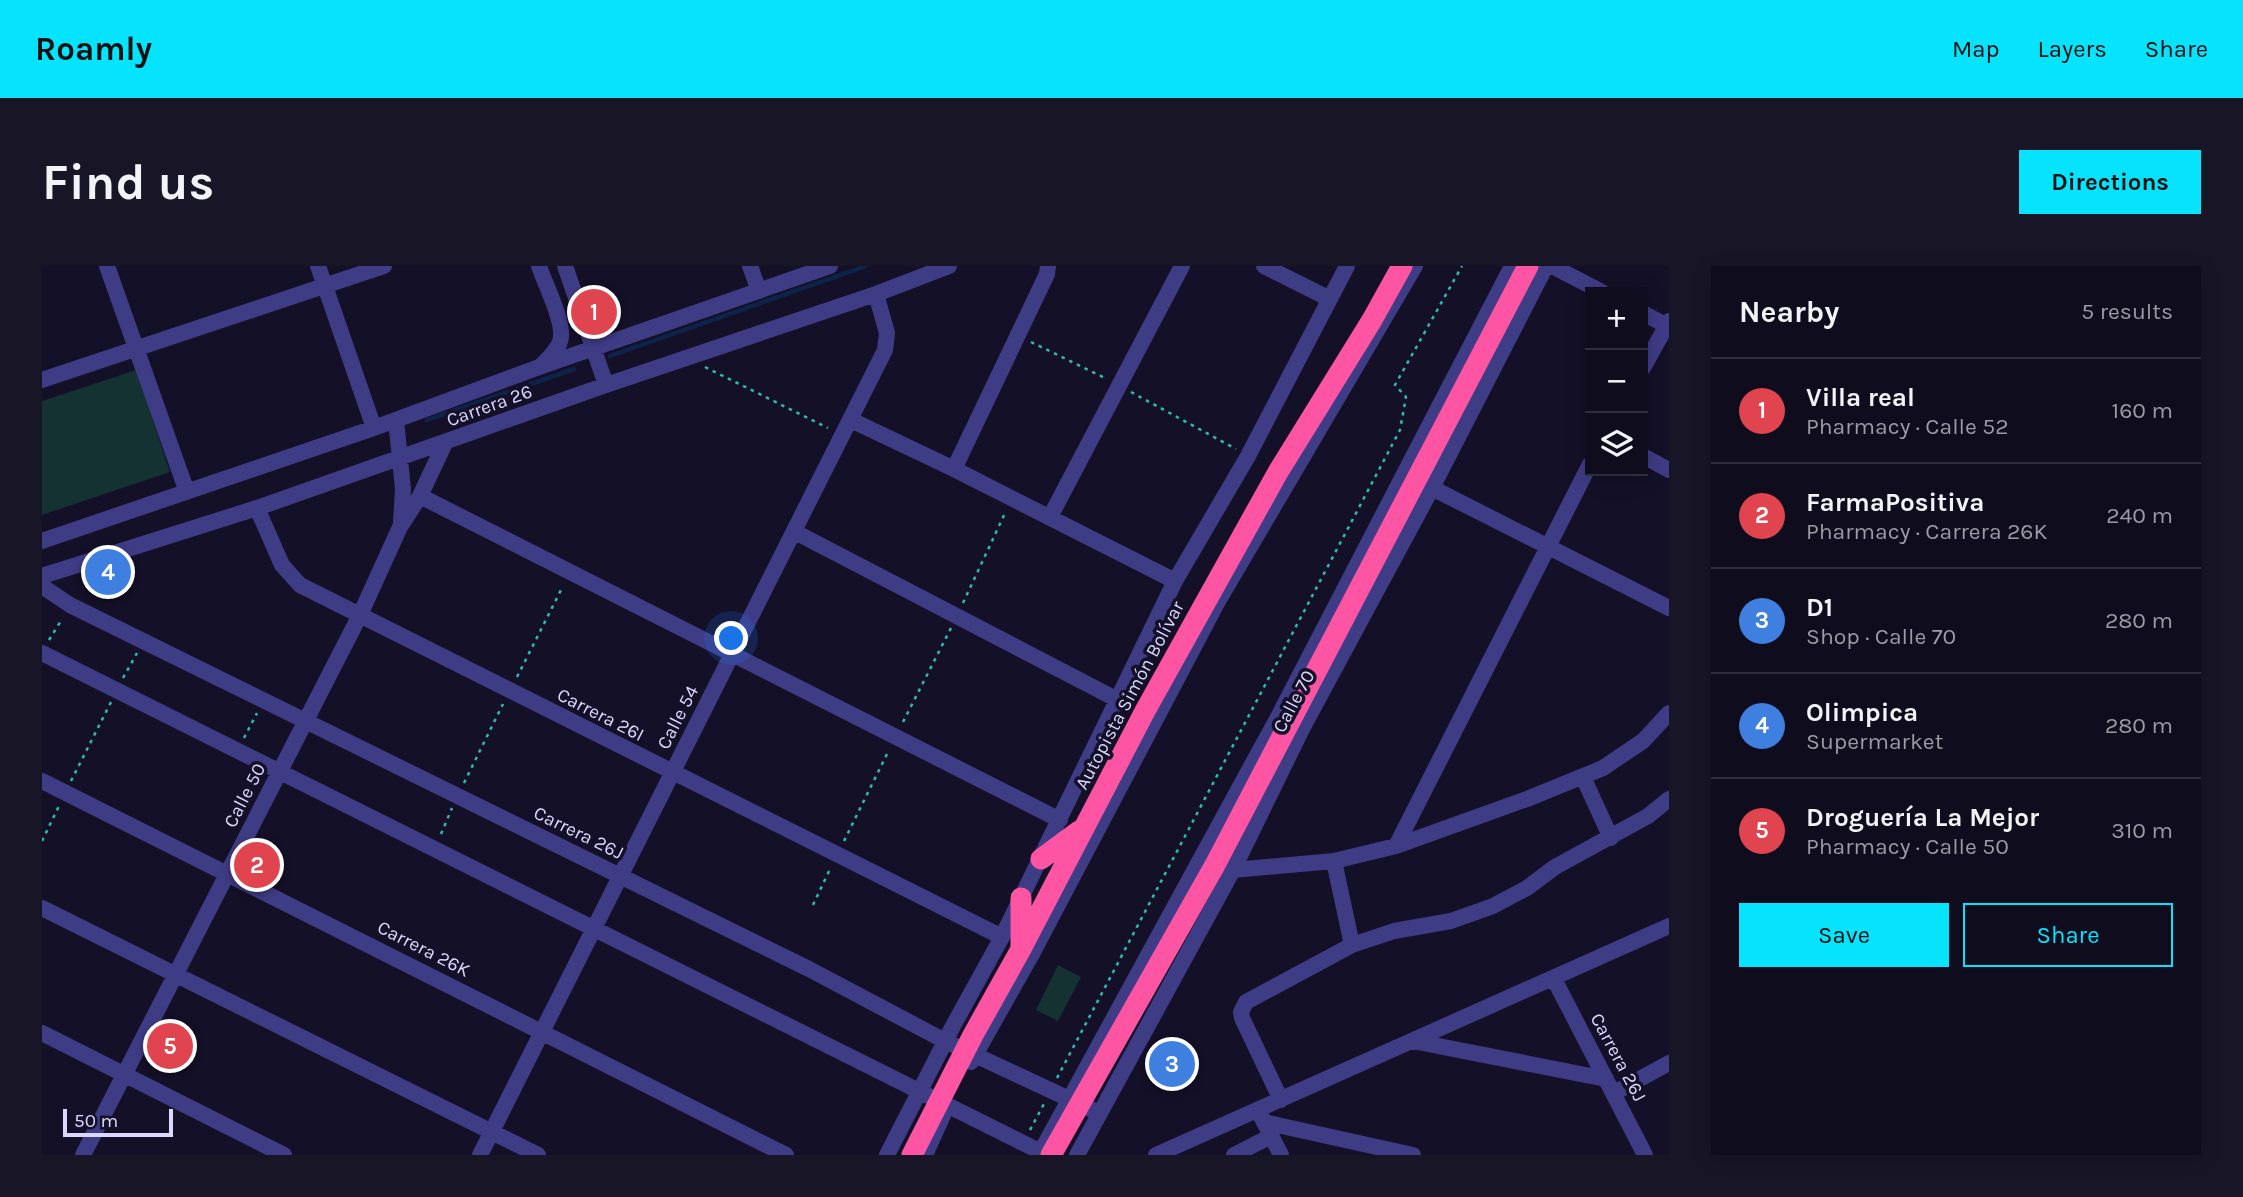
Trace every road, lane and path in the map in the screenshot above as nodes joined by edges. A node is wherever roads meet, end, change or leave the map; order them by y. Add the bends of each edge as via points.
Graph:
1 (107, 266) edge
2 (317, 266) edge
3 (384, 266) edge
4 (539, 266) edge
5 (565, 266) edge
6 (750, 266) edge
7 (830, 266) edge
8 (949, 266) edge
9 (1048, 266) edge
10 (1182, 266) edge
11 (1264, 266) edge
12 (1347, 266) edge
13 (1402, 266) edge
14 (1415, 266) edge
15 (1462, 266) edge
16 (1502, 266) edge
17 (1513, 266) edge
18 (1528, 266) edge
19 (1549, 266) edge
20 (324, 286) junction
21 (1592, 287) edge
22 (1501, 288) junction
23 (759, 291) junction
24 (876, 294) junction
25 (1330, 299) junction
26 (1648, 315) edge
27 (1668, 324) edge
28 (1019, 336) junction
29 (593, 348) junction
30 (136, 349) junction
31 (685, 358) junction
32 (1648, 359) edge
33 (542, 366) junction
34 (42, 380) edge
35 (606, 385) junction
36 (1120, 385) junction
37 (396, 420) junction
38 (851, 420) junction
39 (374, 428) junction
40 (843, 435) junction
41 (445, 443) junction
42 (1248, 456) junction
43 (401, 458) junction
44 (1648, 459) edge
45 (954, 469) junction
46 (1669, 470) edge
47 (1585, 474) edge
48 (1432, 488) junction
49 (187, 492) junction
50 (420, 496) junction
51 (1012, 498) junction
52 (257, 508) junction
53 (1050, 517) junction
54 (400, 527) junction
55 (794, 532) junction
56 (42, 541) edge
57 (1547, 547) junction
58 (42, 576) edge
59 (1175, 581) junction
60 (42, 586) edge
61 (1669, 608) edge
62 (360, 615) junction
63 (957, 615) junction
64 (144, 641) junction
65 (42, 653) edge
66 (732, 655) junction
67 (117, 690) junction
68 (1116, 699) junction
69 (263, 701) junction
70 (1669, 713) edge
71 (305, 722) junction
72 (1295, 726) junction
73 (895, 738) junction
74 (238, 751) junction
75 (280, 771) junction
76 (672, 773) junction
77 (1583, 777) junction
78 (42, 781) edge
79 (66, 793) junction
80 (457, 796) junction
81 (1669, 799) edge
82 (1060, 820) junction
83 (1083, 828) junction
84 (1611, 838) junction
85 (42, 841) edge
86 (1396, 846) junction
87 (435, 849) junction
88 (837, 855) junction
89 (1041, 859) junction
90 (1334, 861) junction
91 (1233, 870) junction
92 (227, 874) junction
93 (620, 876) junction
94 (1021, 898) junction
95 (813, 905) dead end
96 (42, 908) edge
97 (1669, 926) edge
98 (594, 928) junction
99 (1002, 937) junction
100 (1352, 945) junction
101 (1021, 949) junction
102 (176, 974) junction
103 (1554, 979) junction
104 (542, 1031) junction
105 (42, 1033) edge
106 (945, 1041) junction
107 (1412, 1041) junction
108 (970, 1052) junction
109 (1669, 1063) edge
110 (125, 1076) junction
111 (1610, 1086) junction
112 (920, 1090) junction
113 (1050, 1091) junction
114 (1281, 1100) junction
115 (944, 1103) junction
116 (1082, 1106) junction
117 (1264, 1123) junction
118 (492, 1131) junction
119 (1023, 1143) junction
120 (1045, 1154) edge
121 (83, 1155) edge
122 (284, 1155) edge
123 (480, 1155) edge
124 (538, 1155) edge
125 (786, 1155) edge
126 (887, 1155) edge
127 (912, 1155) edge
128 (925, 1155) edge
129 (1077, 1155) edge
130 (1156, 1155) edge
131 (1234, 1155) edge
132 (1280, 1155) edge
133 (1413, 1155) edge
134 (1645, 1155) edge

1 - 30 street
2 - 20 street
3 - 20 street
4 - 33 street via 561,339
5 - 29 street
6 - 23 street
7 - 23 street, Carrera 26
8 - 24 street, Carrera 26
9 - 28 street
10 - 36 street
11 - 25 street
12 - 25 street
13 - 83 highway, Autopista Simón Bolívar via 1271,484
14 - 108 street via 1217,603 1032,954
15 - 113 path via 1395,385 1406,397 1400,430
16 - 22 street
17 - 22 street
18 - 72 highway
19 - 21 street
19 - 48 street, Calle 70
20 - 30 street
20 - 39 street
22 - 116 street
23 - 29 street, Carrera 26
24 - 31 street, Carrera 26
24 - 38 street, Calle 54 via 887,340
25 - 42 street
26 - 27 street
27 - 32 street
28 - 36 path
28 - 45 street
29 - 33 street, Carrera 26
29 - 35 street
30 - 34 street
30 - 49 street
31 - 35 street, Carrera 26
31 - 40 path
33 - 37 street, Carrera 26
35 - 41 street, Carrera 26
36 - 42 path
36 - 53 street
37 - 39 street, Carrera 26
37 - 43 street, Calle 50
38 - 40 street, Calle 54
38 - 45 street
39 - 49 street, Carrera 26
40 - 55 street, Calle 54
41 - 43 street, Carrera 26
41 - 50 street, Calle 50
42 - 59 street
43 - 52 street, Carrera 26
43 - 54 street, Calle 50
44 - 46 street
45 - 51 street
47 - 57 street
48 - 57 street
48 - 72 street, Calle 70
49 - 56 street, Carrera 26
50 - 54 street, Calle 50
50 - 66 street
51 - 53 street
51 - 63 path
52 - 58 street, Carrera 26
52 - 62 street, Carrera 26I via 292,579
53 - 59 street
54 - 62 street, Calle 50
55 - 63 street
55 - 66 street, Calle 54
57 - 61 street
57 - 86 street
59 - 68 street
60 - 64 street, Carrera 26J
62 - 71 street, Calle 50
62 - 76 street, Carrera 26I
63 - 68 street
63 - 73 path
64 - 67 path
64 - 69 street, Carrera 26J
65 - 67 street
66 - 73 street
66 - 76 street, Calle 54
67 - 74 street
67 - 79 path
68 - 82 street
69 - 71 street, Carrera 26J
69 - 74 path
70 - 77 street via 1643,741
71 - 75 street, Calle 50
71 - 80 street, Carrera 26J
72 - 91 street, Calle 70
72 - 116 highway
73 - 82 street
73 - 88 path
74 - 75 street
75 - 87 street
75 - 92 street, Calle 50
76 - 88 street, Carrera 26I
76 - 93 street, Calle 54
77 - 84 street
77 - 86 street
78 - 79 street, Carrera 26K
79 - 85 path
79 - 92 street, Carrera 26K
80 - 87 path
80 - 93 street, Carrera 26J
81 - 84 street
82 - 89 street
83 - 89 highway
83 - 101 highway, Autopista Simón Bolívar
84 - 100 street via 1493,906
86 - 90 street
87 - 98 street
88 - 95 path
88 - 99 street, Carrera 26I
89 - 94 street
90 - 91 street
90 - 100 street
91 - 116 street, Calle 70
92 - 102 street, Calle 50
92 - 104 street, Carrera 26K
93 - 98 street, Calle 54
93 - 106 street, Carrera 26J
94 - 99 street
94 - 101 highway
96 - 102 street
97 - 103 street
98 - 104 street, Calle 54
98 - 112 street
99 - 106 street
100 - 114 street via 1246,1002 1241,1012
101 - 108 highway, Autopista Simón Bolívar
102 - 110 street, Calle 50
102 - 118 street
103 - 107 street
103 - 111 street, Carrera 26J
104 - 118 street, Calle 54
104 - 125 street, Carrera 26K
105 - 110 street
106 - 108 street, Carrera 26J
106 - 112 street
107 - 111 street
107 - 114 street
108 - 113 street, Carrera 26J
108 - 115 highway, Autopista Simón Bolívar
109 - 111 street
110 - 121 street, Calle 50
110 - 122 street
111 - 134 street, Carrera 26J
112 - 115 street
112 - 126 street
113 - 116 street, Carrera 26J
113 - 119 path
114 - 117 street
115 - 119 street
115 - 127 highway, Autopista Simón Bolívar
115 - 128 street
116 - 120 highway
116 - 129 street, Calle 70
117 - 130 street
117 - 131 street
117 - 132 street
117 - 133 street
118 - 123 street, Calle 54
118 - 124 street
119 - 120 street

